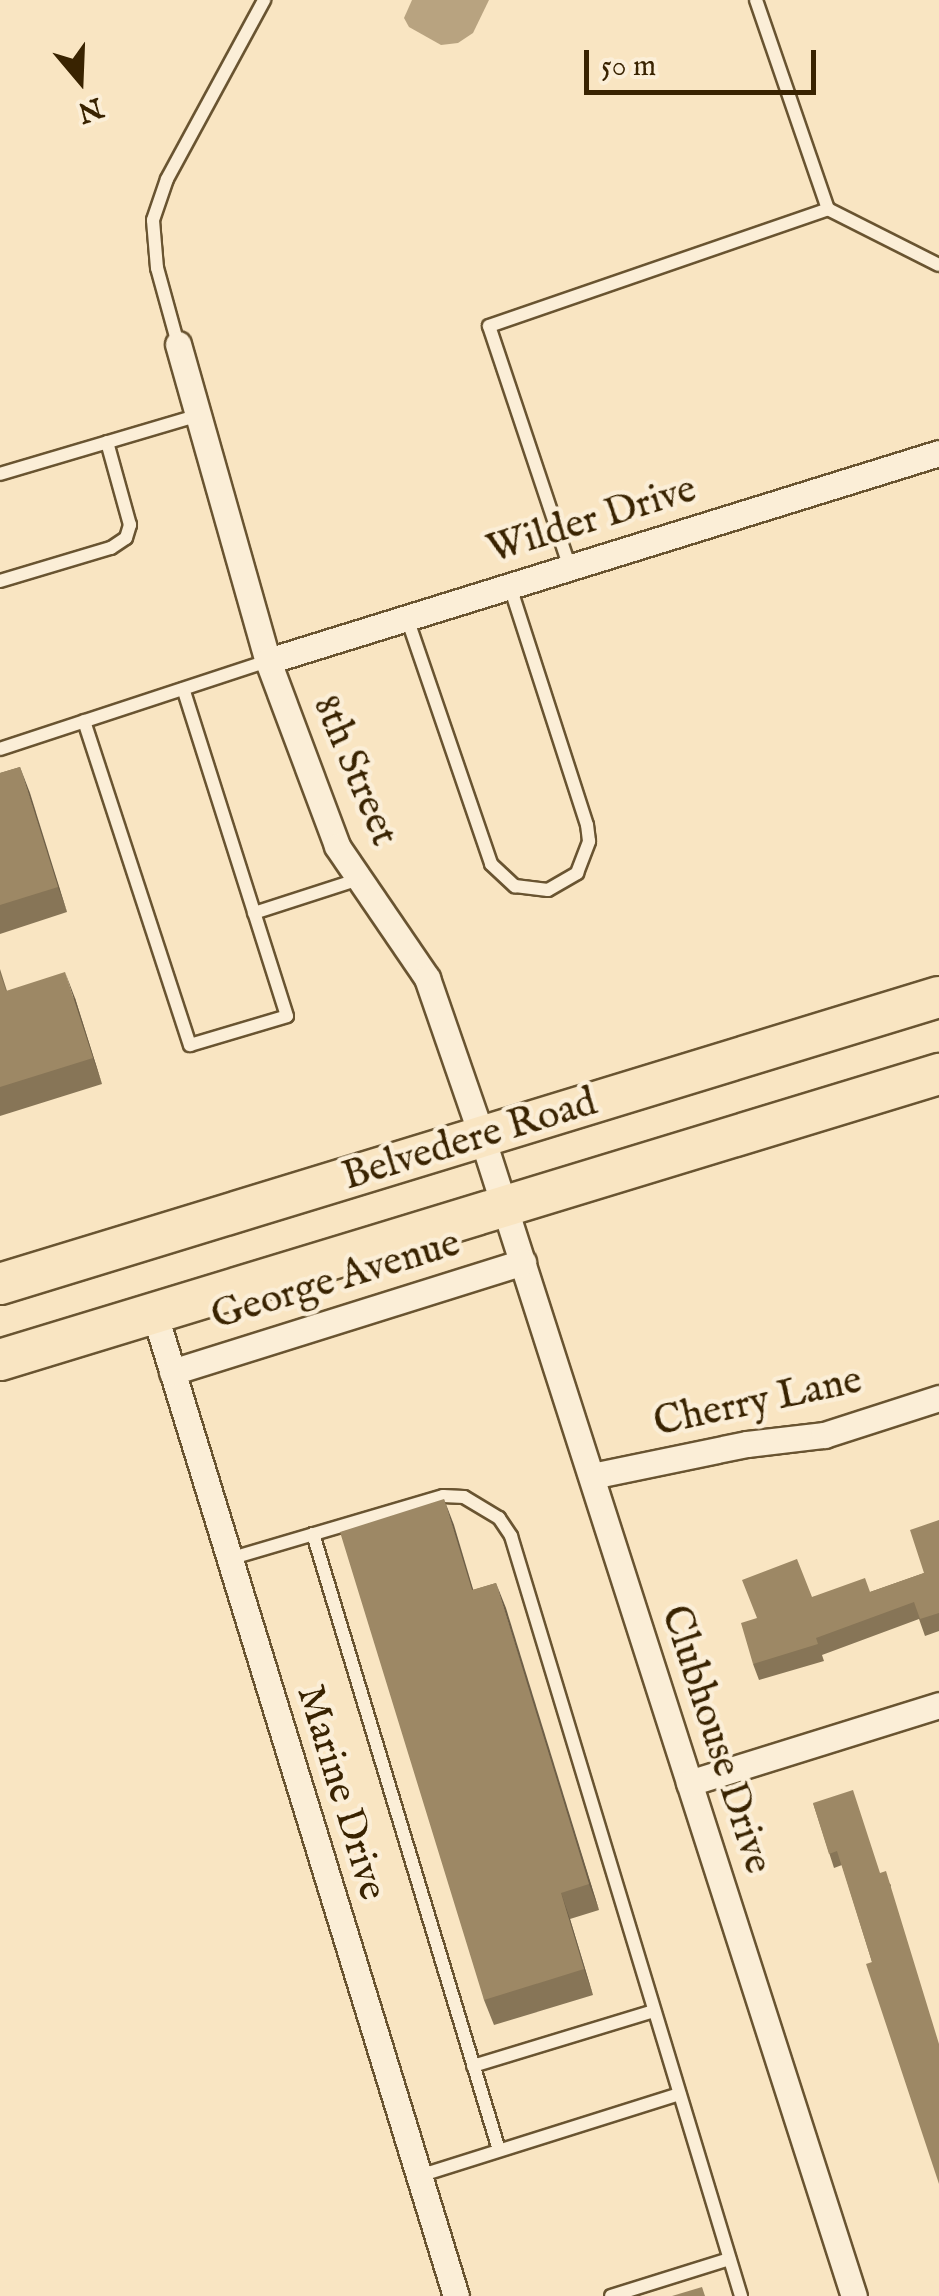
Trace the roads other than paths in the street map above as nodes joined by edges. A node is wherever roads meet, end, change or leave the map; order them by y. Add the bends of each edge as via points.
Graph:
1 (264, 0) edge
2 (756, 0) edge
3 (828, 209) junction
4 (939, 265) edge
5 (178, 344) joint
6 (198, 414) junction
7 (107, 442) junction
8 (939, 452) edge
9 (0, 474) edge
10 (570, 568) junction
11 (0, 582) edge
12 (510, 586) junction
13 (408, 618) junction
14 (268, 661) junction
15 (183, 689) junction
16 (84, 721) junction
17 (0, 749) edge
18 (359, 879) junction
19 (254, 913) junction
20 (939, 998) edge
21 (939, 1074) edge
22 (482, 1137) junction
23 (505, 1206) junction
24 (523, 1262) junction
25 (0, 1284) edge
26 (154, 1312) junction
27 (0, 1360) edge
28 (172, 1372) junction
29 (939, 1398) edge
30 (592, 1476) junction
31 (313, 1534) junction
32 (229, 1559) junction
33 (939, 1705) edge
34 (689, 1783) junction
35 (654, 2011) junction
36 (473, 2066) junction
37 (678, 2094) junction
38 (499, 2150) junction
39 (418, 2176) junction
40 (729, 2259) junction
41 (456, 2296) edge
42 (611, 2296) edge
43 (742, 2296) edge
44 (854, 2296) edge

1 - 5 lane via 167,179 153,220 157,268
2 - 3 lane
3 - 4 lane
3 - 10 lane via 489,326
5 - 6 street, 8th Street
6 - 7 lane
6 - 14 street, 8th Street
7 - 9 lane
7 - 11 lane via 130,525 126,538
8 - 10 street, Wilder Drive
10 - 12 street, Wilder Drive
12 - 13 street, Wilder Drive
12 - 13 lane via 587,824 586,858 577,873 548,890 515,886 491,864
13 - 14 street, Wilder Drive
14 - 15 lane
14 - 18 street, 8th Street via 337,846
15 - 16 lane
15 - 19 lane
16 - 17 lane
16 - 19 lane via 190,1046 287,1016
18 - 19 lane
18 - 22 street, 8th Street via 427,978
20 - 22 main road, Belvedere Road
21 - 23 main road, Belvedere Road
22 - 23 street, 8th Street
22 - 25 main road, Belvedere Road
23 - 24 street, Clubhouse Drive
23 - 26 main road, Belvedere Road
24 - 28 street, George Avenue
24 - 30 street, Clubhouse Drive
26 - 27 main road, Belvedere Road
26 - 28 street, Marine Drive
28 - 32 street, Marine Drive
29 - 30 street, Cherry Lane via 824,1435
30 - 34 street, Clubhouse Drive
31 - 32 lane
31 - 35 lane via 444,1496 464,1497 500,1518
31 - 36 lane
32 - 39 street, Marine Drive
33 - 34 street
34 - 44 street, Clubhouse Drive
35 - 36 lane
35 - 37 lane
36 - 38 lane
37 - 38 lane
37 - 40 lane
38 - 39 lane
39 - 41 street, Marine Drive
40 - 42 lane
40 - 43 lane

